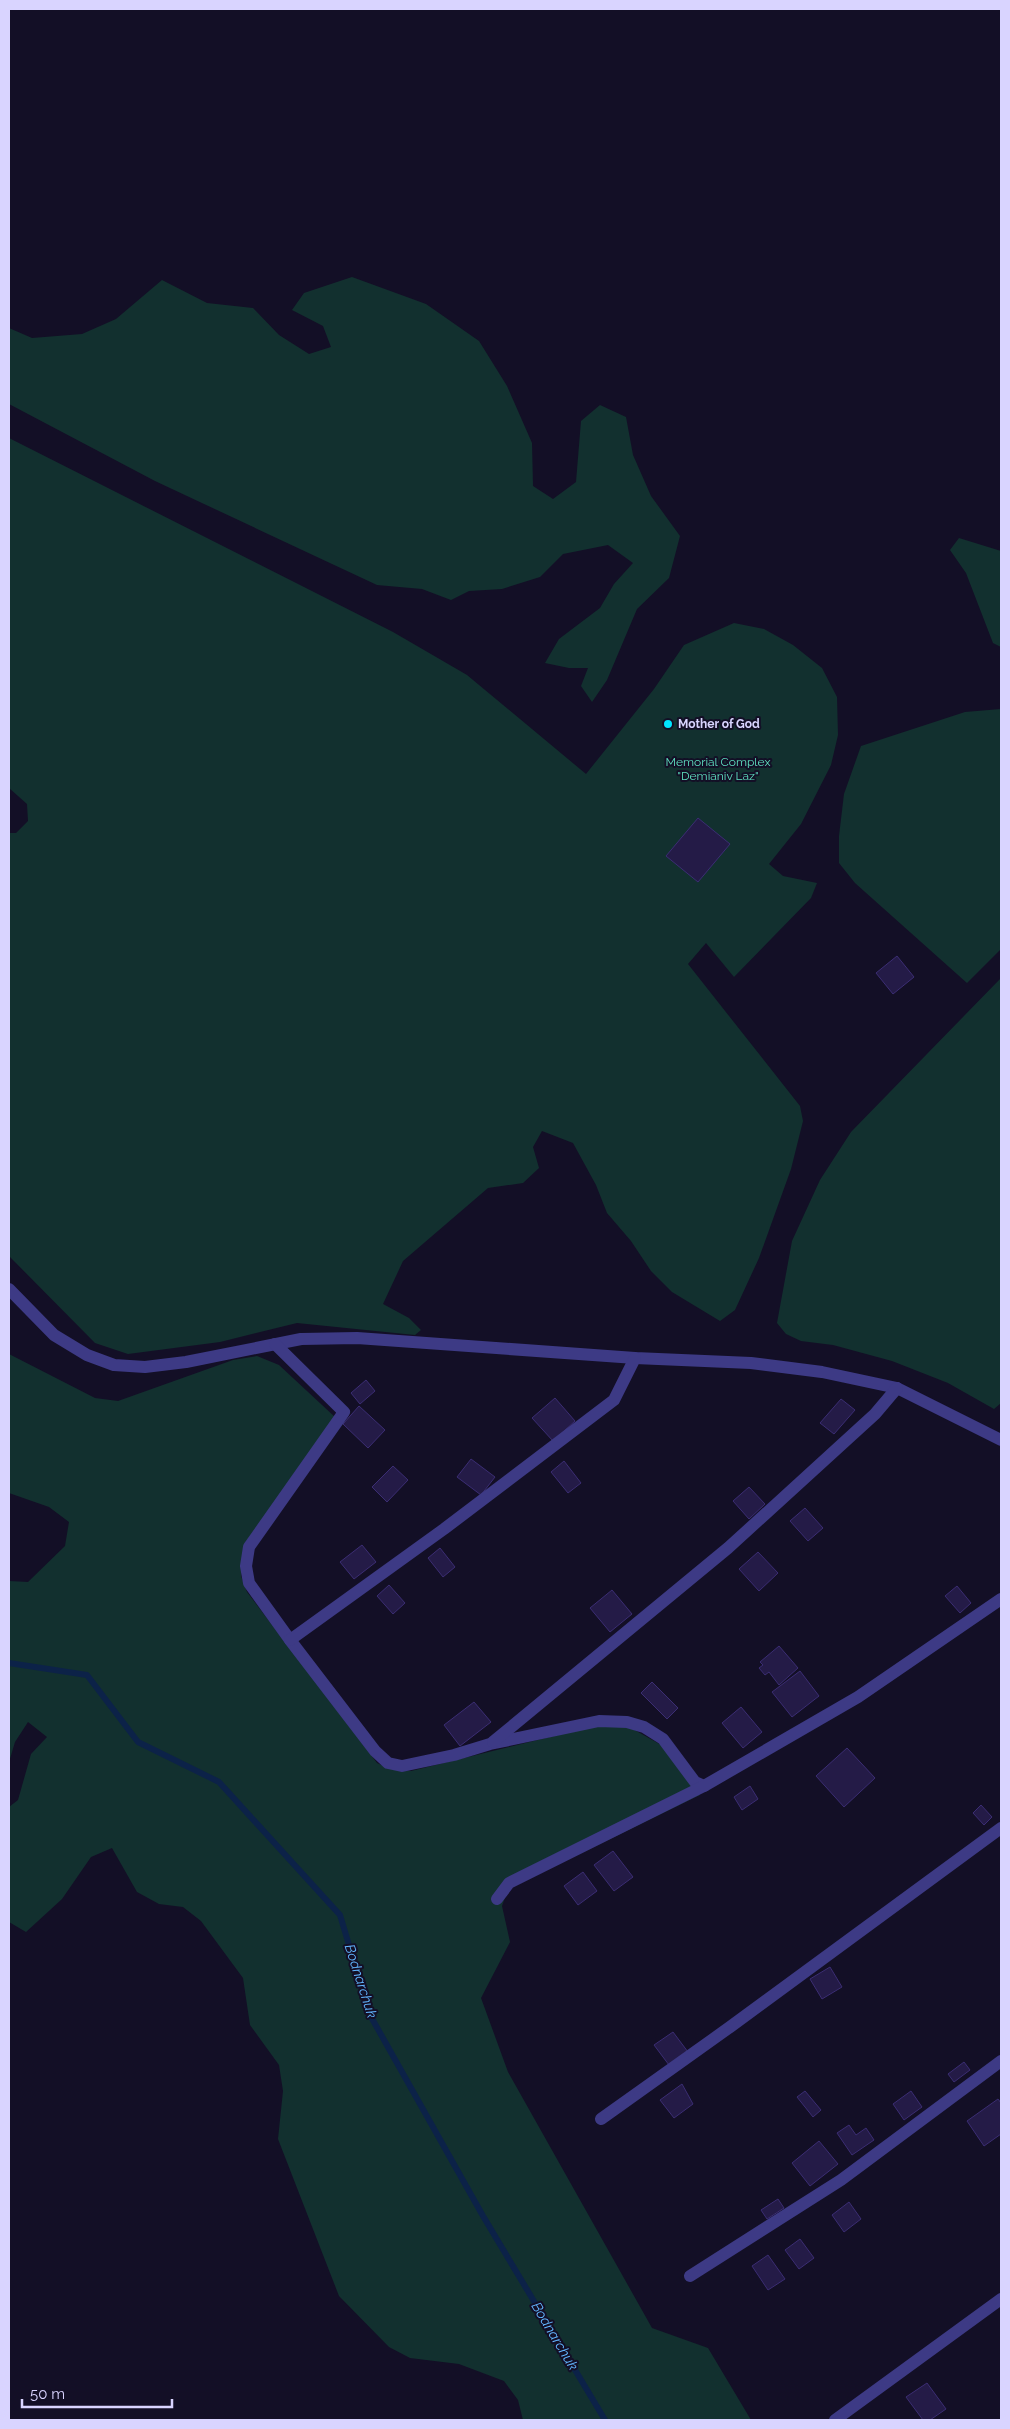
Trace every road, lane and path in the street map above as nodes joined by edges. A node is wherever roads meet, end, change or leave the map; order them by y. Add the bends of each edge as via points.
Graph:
1 (9, 1289) edge
2 (275, 1344) junction
3 (635, 1358) junction
4 (897, 1388) junction
5 (1001, 1440) edge
6 (1001, 1599) edge
7 (290, 1640) junction
8 (490, 1744) junction
9 (704, 1786) junction
10 (1001, 1828) edge
11 (497, 1899) dead end
12 (1001, 2060) edge
13 (601, 2119) dead end
14 (690, 2276) dead end
15 (1001, 2299) edge
16 (835, 2420) edge

1 - 2 street via 54,1335 87,1355 114,1365 186,1362
2 - 3 street via 356,1338
2 - 7 street via 344,1412 249,1548 246,1566 249,1584
3 - 4 street via 769,1365
3 - 7 street via 614,1400
4 - 5 street
4 - 8 street via 875,1414 728,1548
6 - 9 street via 858,1697
7 - 8 street via 375,1751 388,1763 402,1766 454,1756
8 - 9 street via 599,1721 626,1722 644,1727 663,1739 695,1782
9 - 11 street via 509,1883
10 - 13 street
12 - 14 street via 841,2180
15 - 16 street

